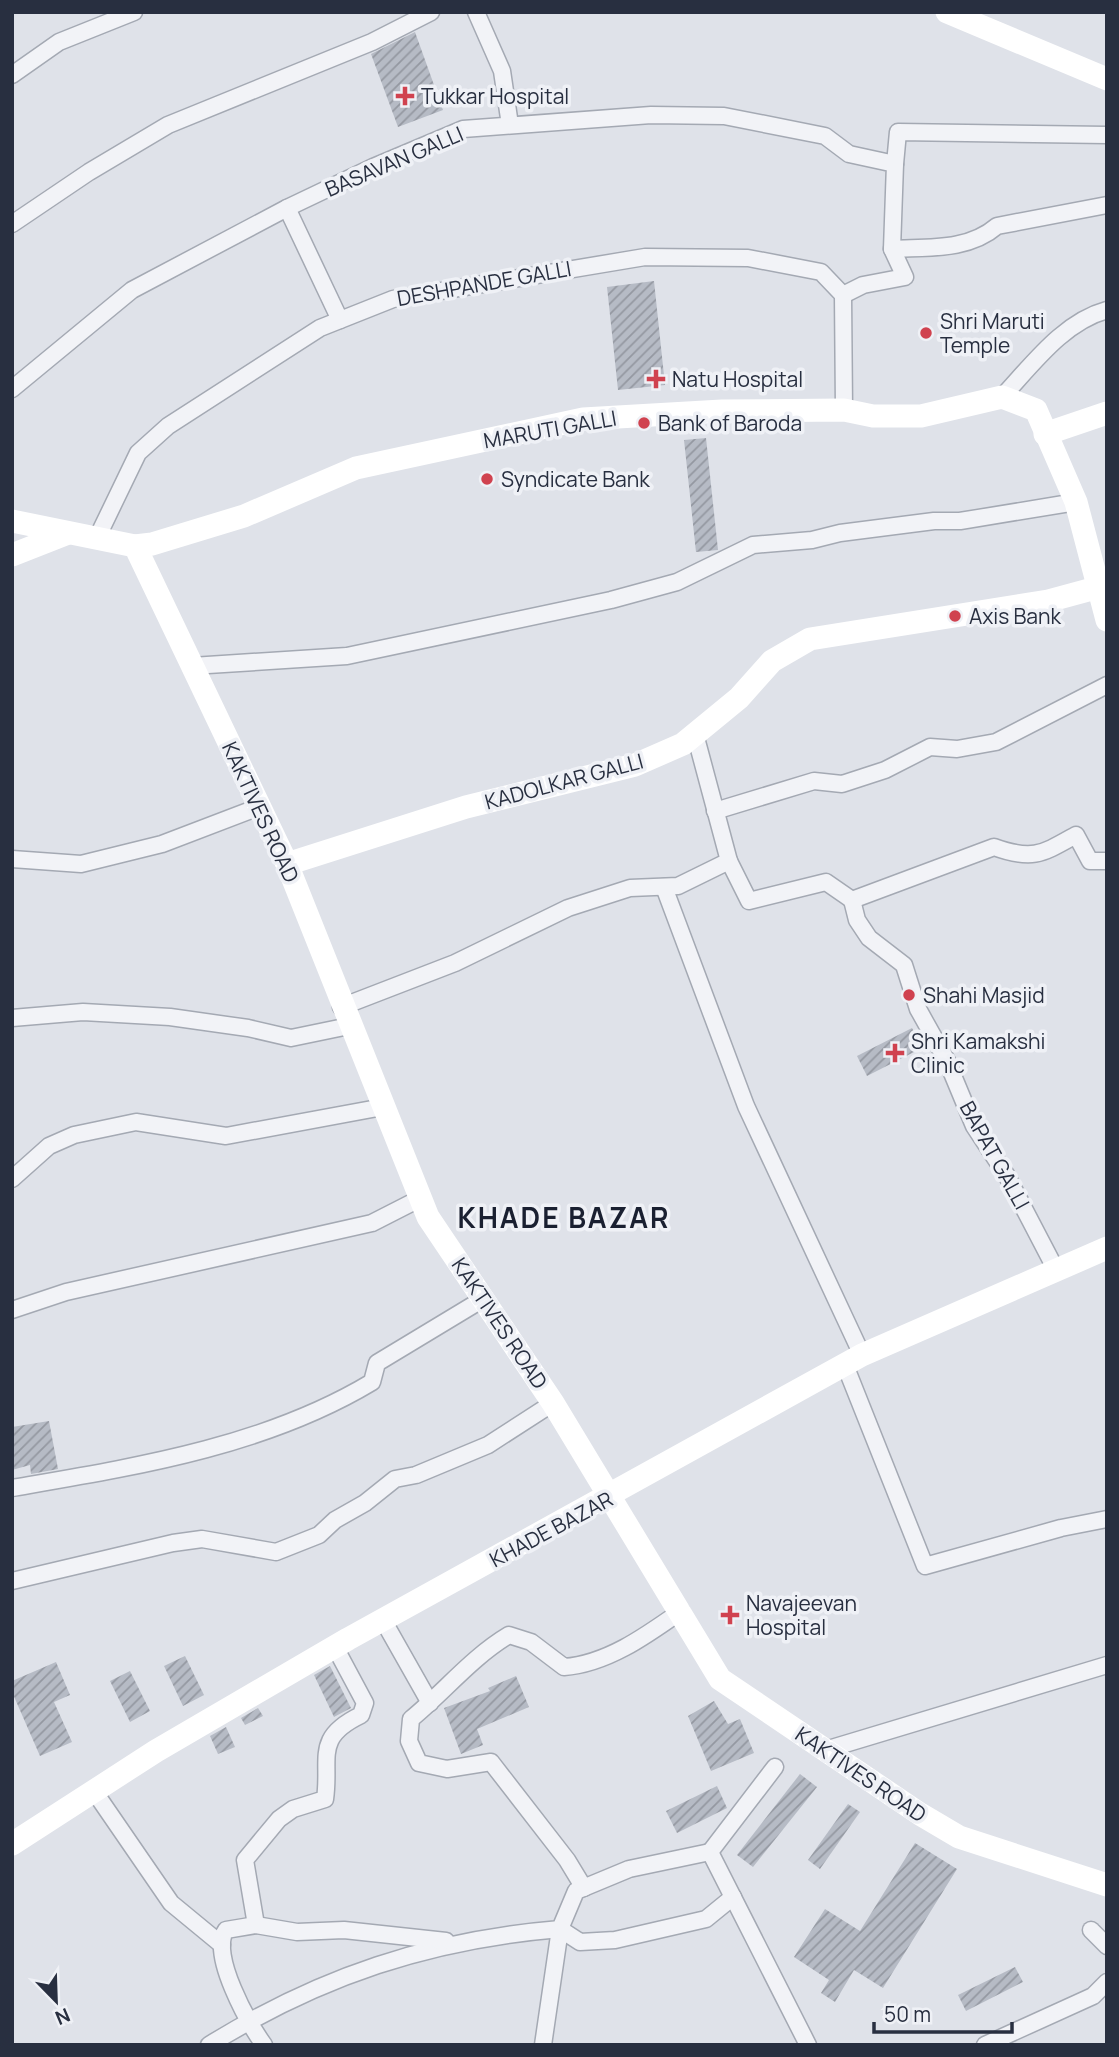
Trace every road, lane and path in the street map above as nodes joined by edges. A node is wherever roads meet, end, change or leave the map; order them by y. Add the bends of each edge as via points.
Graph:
1 (134, 12) edge
2 (431, 12) edge
3 (476, 12) edge
4 (947, 12) edge
5 (12, 75) edge
6 (1107, 79) edge
7 (510, 125) junction
8 (1107, 135) edge
9 (895, 164) junction
10 (1107, 205) edge
11 (287, 208) junction
12 (12, 224) edge
13 (892, 249) junction
14 (843, 295) junction
15 (1107, 310) edge
16 (340, 320) junction
17 (12, 388) edge
18 (1002, 397) junction
19 (844, 410) junction
20 (1107, 413) edge
21 (1045, 434) junction
22 (1076, 502) junction
23 (12, 522) edge
24 (68, 533) junction
25 (97, 538) junction
26 (135, 546) junction
27 (12, 555) edge
28 (1102, 587) edge
29 (1107, 620) edge
30 (192, 666) junction
31 (1107, 685) edge
32 (695, 734) junction
33 (260, 807) junction
34 (715, 811) junction
35 (12, 859) edge
36 (729, 861) junction
37 (1107, 861) edge
38 (287, 864) junction
39 (664, 887) junction
40 (852, 900) junction
41 (345, 1016) junction
42 (12, 1018) edge
43 (383, 1107) junction
44 (12, 1179) edge
45 (421, 1198) junction
46 (1107, 1248) edge
47 (1056, 1270) junction
48 (483, 1299) junction
49 (12, 1310) edge
50 (854, 1360) junction
51 (553, 1403) junction
52 (12, 1488) edge
53 (609, 1498) junction
54 (1107, 1519) edge
55 (12, 1581) edge
56 (681, 1611) junction
57 (383, 1620) junction
58 (335, 1647) junction
59 (1107, 1665) edge
60 (430, 1703) junction
61 (825, 1750) junction
62 (775, 1767) dead end
63 (94, 1791) junction
64 (12, 1844) edge
65 (710, 1852) junction
66 (1107, 1885) edge
67 (584, 1888) junction
68 (733, 1897) junction
69 (256, 1926) junction
70 (560, 1929) junction
71 (1091, 1930) dead end
72 (455, 1942) junction
73 (222, 1945) junction
74 (1107, 1946) edge
75 (1107, 1982) edge
76 (247, 2022) junction
77 (209, 2045) edge
78 (264, 2045) edge
79 (543, 2045) edge
80 (808, 2045) edge
81 (985, 2045) edge

1 - 5 street via 59,42
2 - 12 street via 372,42 168,125
3 - 7 street via 502,71
4 - 6 main road
7 - 9 street, BASAVAN GALLI via 651,115 724,116 825,136 849,154
7 - 11 street, BASAVAN GALLI via 463,129
8 - 9 street via 898,132
9 - 13 street
10 - 13 street via 997,226 983,238 955,246
11 - 16 street
11 - 17 street, BASAVAN GALLI via 132,290
13 - 14 street via 905,277 863,285
14 - 16 street, DESHPANDE GALLI via 821,272 748,258 645,257 393,299
14 - 19 street
15 - 18 street via 1092,314 1060,336
16 - 25 street, DESHPANDE GALLI via 320,328 168,426 138,453
18 - 19 main road, MARUTI GALLI via 921,416 873,416
18 - 21 main road via 1036,410
19 - 26 main road, MARUTI GALLI via 583,419 356,468 244,516
20 - 21 main road
21 - 22 main road
22 - 28 main road
22 - 30 street via 960,521 753,545 677,582 347,656
23 - 24 main road
24 - 25 main road
24 - 27 main road
25 - 26 main road
26 - 30 main road, KAKTIVES ROAD
28 - 29 main road
28 - 32 main road, KADOLKAR GALLI via 1048,601 810,639 772,661 739,698
30 - 33 main road, KAKTIVES ROAD
31 - 34 street via 996,742 957,749 930,747 885,770 842,784 814,781
32 - 34 street
32 - 38 main road, KADOLKAR GALLI via 635,765 466,807
33 - 35 street via 162,844 81,863
33 - 38 main road, KAKTIVES ROAD
34 - 36 street
36 - 39 street via 678,886
36 - 40 street via 749,901 826,882
37 - 40 street via 1090,861 1076,835 1040,855 1013,854 994,847
38 - 41 main road, KAKTIVES ROAD
39 - 41 street via 629,888 568,908
39 - 50 street via 746,1106
40 - 47 street, BAPAT GALLI via 857,920 869,938 904,965 918,1009 947,1061 974,1126 1007,1176
41 - 42 street via 291,1038 170,1017 83,1012
41 - 43 main road, KAKTIVES ROAD
43 - 44 street via 226,1136 136,1122 74,1135 49,1146
43 - 45 main road, KAKTIVES ROAD
45 - 48 main road, KAKTIVES ROAD via 428,1217
45 - 49 street via 372,1223 66,1292
46 - 47 main road, KHADE BAZAR
47 - 50 main road, KHADE BAZAR
48 - 51 main road, KAKTIVES ROAD
48 - 52 street via 377,1363 372,1382 335,1404 147,1465
50 - 53 main road, KHADE BAZAR
50 - 54 street via 925,1566
51 - 53 main road, KAKTIVES ROAD
51 - 55 street via 488,1445 395,1479 319,1535 276,1552 202,1539
53 - 56 main road, KAKTIVES ROAD
53 - 57 main road, KHADE BAZAR
56 - 60 street via 622,1648 579,1666 564,1667 531,1642 509,1635 484,1650
56 - 61 main road, KAKTIVES ROAD via 720,1679
57 - 58 main road, KHADE BAZAR
57 - 60 street
58 - 63 main road, KHADE BAZAR
58 - 69 street via 365,1703 361,1715 334,1733 324,1761 325,1799 293,1809 279,1819 245,1860
59 - 61 street
60 - 67 street via 411,1719 409,1741 419,1763 447,1769 491,1762
61 - 66 main road, KAKTIVES ROAD via 959,1837
62 - 65 street
63 - 64 main road, KHADE BAZAR
63 - 73 street via 171,1903
65 - 67 street via 629,1869
65 - 68 street
67 - 70 street via 576,1891
68 - 70 street via 706,1919 615,1940 580,1942
68 - 80 street
69 - 72 street
69 - 73 street via 226,1930
70 - 72 street
70 - 79 street
71 - 74 street
72 - 76 street via 363,1969
73 - 76 street
75 - 81 street via 1093,1996
76 - 77 street
76 - 78 street

